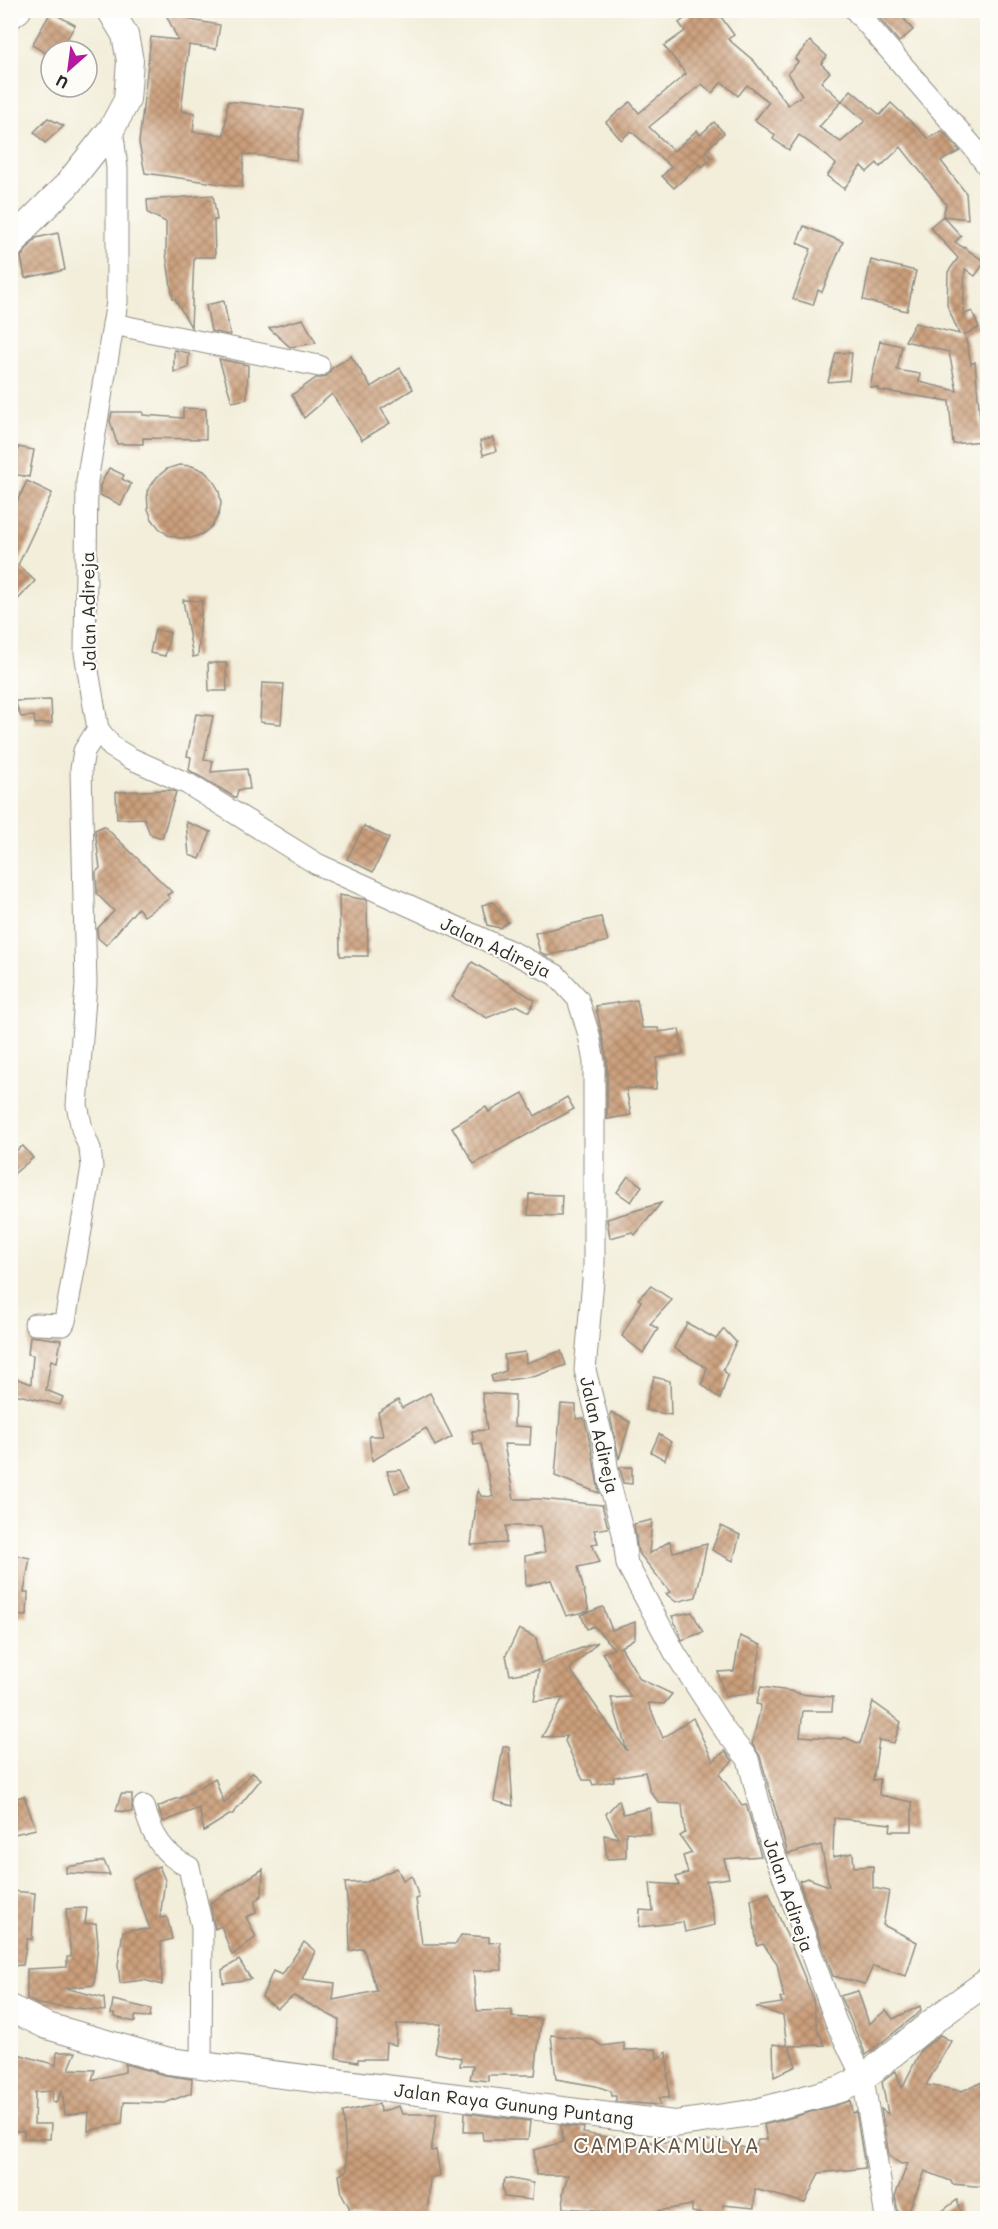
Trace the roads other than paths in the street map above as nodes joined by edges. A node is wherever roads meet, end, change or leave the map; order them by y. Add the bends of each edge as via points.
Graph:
1 (18, 10) edge
2 (110, 10) edge
3 (855, 10) edge
4 (10, 16) edge
5 (112, 128) junction
6 (987, 167) edge
7 (10, 247) edge
8 (113, 324) junction
9 (319, 366) dead end
10 (98, 729) junction
11 (35, 1324) dead end
12 (144, 1806) dead end
13 (987, 1981) edge
14 (10, 2008) edge
15 (201, 2066) junction
16 (863, 2078) junction
17 (886, 2218) edge

1 - 4 street
2 - 5 street via 125,35 130,61 127,100
3 - 6 street
5 - 7 street
5 - 8 street, Jalan Adireja via 117,168 117,302
8 - 9 street
8 - 10 street, Jalan Adireja via 87,481 86,653
10 - 11 street via 84,751 81,769 86,985 77,1105 92,1167 65,1321 63,1325
10 - 16 street, Jalan Adireja via 112,747 188,784 317,864 516,954 556,975 578,999 594,1062 594,1269 585,1370 624,1533 627,1564 675,1653 748,1759 774,1854 836,2022
12 - 15 street via 154,1836 174,1860 189,1867 202,1918
13 - 16 street, Jalan Raya Gunung Puntang
14 - 15 street, Jalan Raya Gunung Puntang via 46,2026 98,2042
15 - 16 street, Jalan Raya Gunung Puntang via 674,2124 752,2113 841,2089
16 - 17 street, Jalan Adireja

